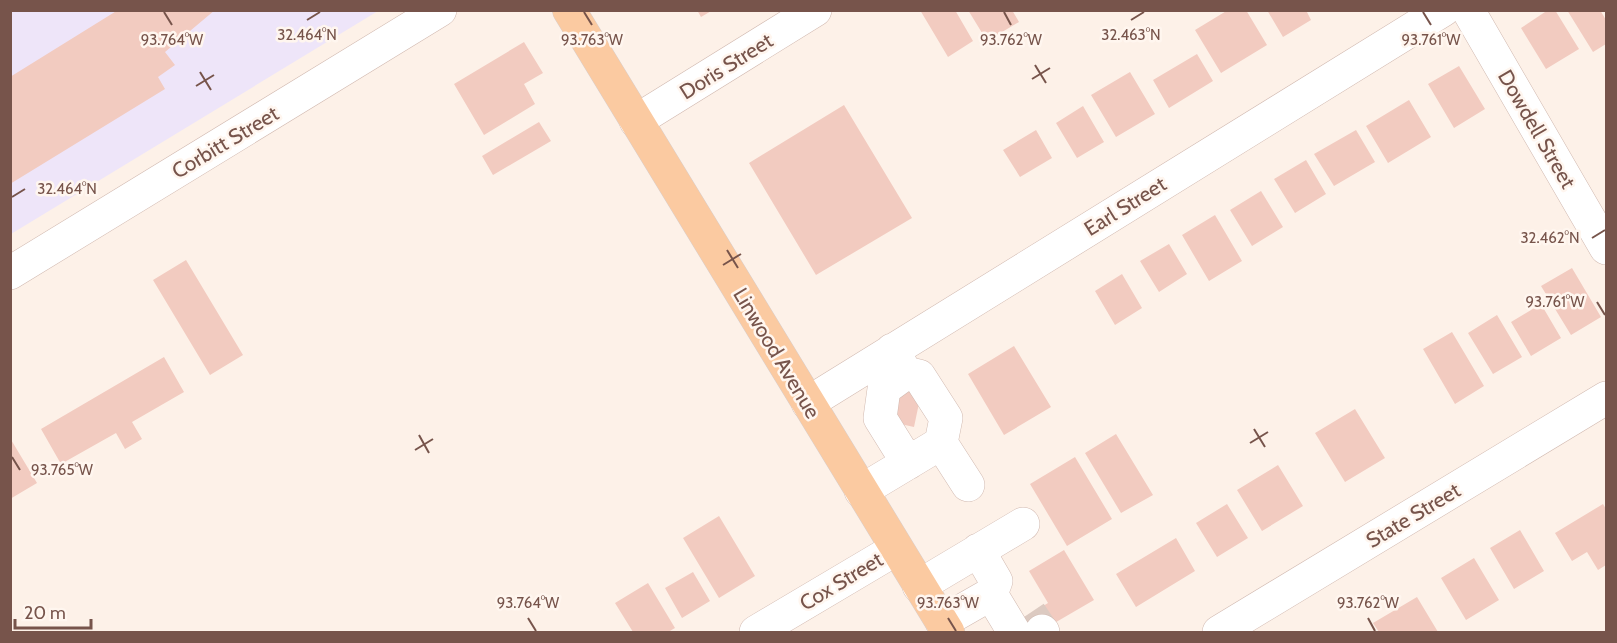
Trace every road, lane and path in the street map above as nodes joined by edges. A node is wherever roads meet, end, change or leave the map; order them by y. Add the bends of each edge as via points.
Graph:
1 (440, 10) edge
2 (569, 10) edge
3 (815, 10) edge
4 (1443, 10) edge
5 (1468, 10) edge
6 (636, 121) junction
7 (1606, 249) edge
8 (10, 273) edge
9 (899, 362) junction
10 (1606, 398) edge
11 (807, 403) junction
12 (941, 442) junction
13 (908, 463) junction
14 (968, 485) dead end
15 (861, 491) junction
16 (1023, 524) dead end
17 (896, 549) junction
18 (978, 550) junction
19 (919, 586) junction
20 (1020, 618) edge
21 (945, 627) edge
22 (756, 633) edge
23 (1219, 633) edge

1 - 8 street, Corbitt Street
2 - 6 main road, Linwood Avenue
3 - 6 street, Doris Street
4 - 9 street, Earl Street
5 - 7 street, Dowdell Street
6 - 11 main road, Linwood Avenue
9 - 11 street, Earl Street
9 - 12 street via 919,376 946,418
9 - 13 street via 884,388 880,418
10 - 23 street, State Street
11 - 15 main road, Linwood Avenue
12 - 13 street
12 - 14 street
13 - 15 street
15 - 17 main road, Linwood Avenue
16 - 18 street
17 - 19 main road, Linwood Avenue
17 - 22 street, Cox Street
18 - 19 street
18 - 20 street
19 - 21 main road, Linwood Avenue
20 - 21 street

